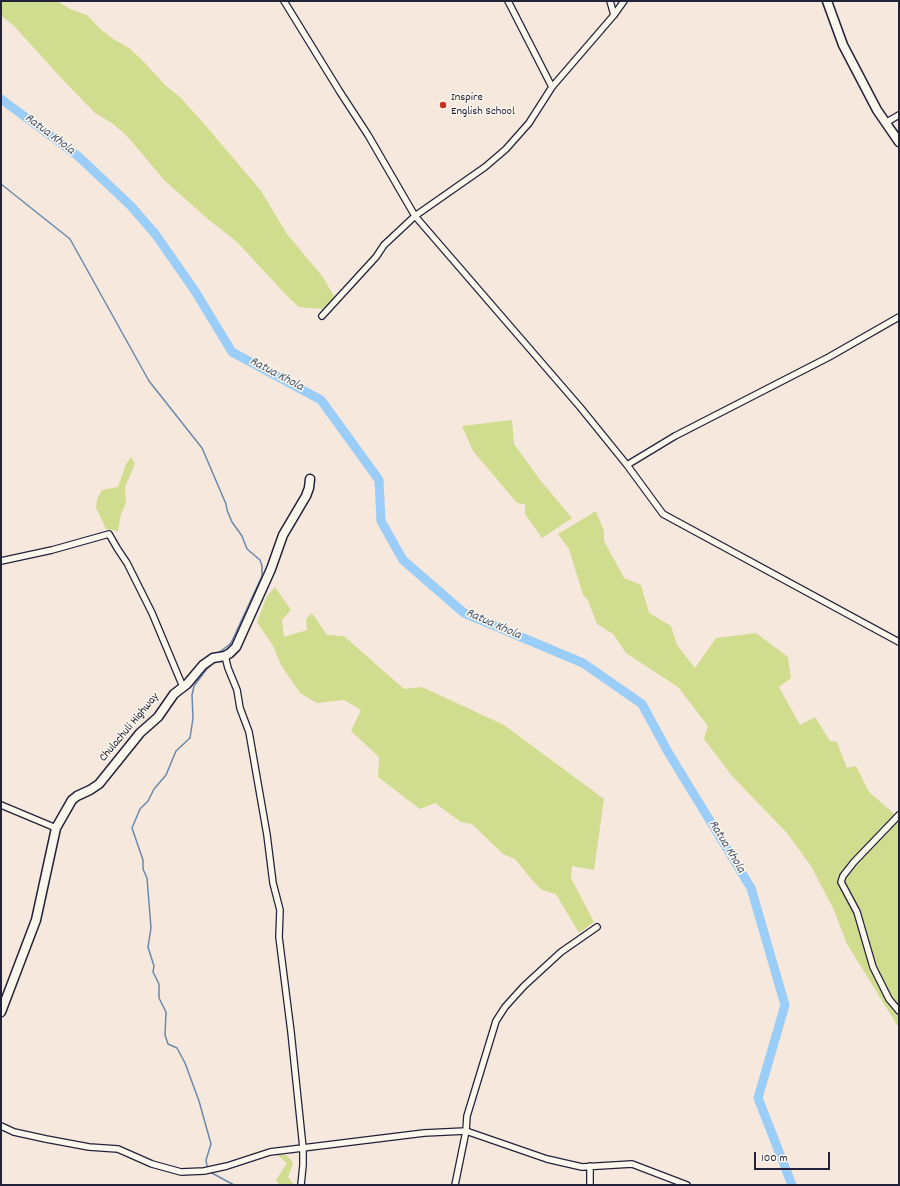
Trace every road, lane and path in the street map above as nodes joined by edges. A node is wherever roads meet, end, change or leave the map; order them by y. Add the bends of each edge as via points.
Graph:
1 (284, 1) edge
2 (508, 1) edge
3 (610, 1) edge
4 (624, 1) edge
5 (827, 1) edge
6 (614, 15) junction
7 (552, 87) junction
8 (899, 115) edge
9 (887, 122) junction
10 (899, 142) edge
11 (415, 216) junction
12 (322, 316) dead end
13 (899, 317) edge
14 (627, 465) junction
15 (310, 479) dead end
16 (1, 561) edge
17 (899, 642) edge
18 (224, 656) junction
19 (183, 687) junction
20 (1, 805) edge
21 (899, 815) edge
22 (56, 828) junction
23 (597, 927) dead end
24 (899, 1010) edge
25 (1, 1012) edge
26 (1, 1126) edge
27 (466, 1131) junction
28 (303, 1148) junction
29 (590, 1166) junction
30 (301, 1185) edge
31 (454, 1185) edge
32 (590, 1185) edge
33 (687, 1185) edge

1 - 11 street via 368,135
2 - 7 street
3 - 6 street
4 - 6 street
5 - 9 street via 843,45 877,110
6 - 7 street
7 - 11 street via 529,123 506,149 485,167
8 - 9 street
9 - 10 street
11 - 12 street via 384,245
11 - 14 street via 576,402
13 - 14 street via 830,357 675,436
14 - 17 street via 663,514
15 - 18 street, Chulachuli Highway via 306,496 283,535 271,569 236,647
16 - 19 street via 109,534 152,613
18 - 19 street, Chulachuli Highway via 208,660
18 - 28 street via 249,732 273,883 280,910 279,936
19 - 22 street, Chulachuli Highway via 174,694 158,717 140,733 99,784 72,800
20 - 22 street
21 - 24 street via 854,862 842,876 841,882 857,912 874,967 889,999
22 - 25 street, Chulachuli Highway via 36,920
23 - 27 street via 561,952 524,986 496,1021 467,1116
26 - 28 street via 14,1132 46,1139 89,1147 118,1149 152,1164 181,1172 204,1171 270,1152
27 - 28 street
27 - 29 street via 548,1159 582,1167
27 - 31 street
28 - 30 street
29 - 32 street
29 - 33 street via 632,1164

